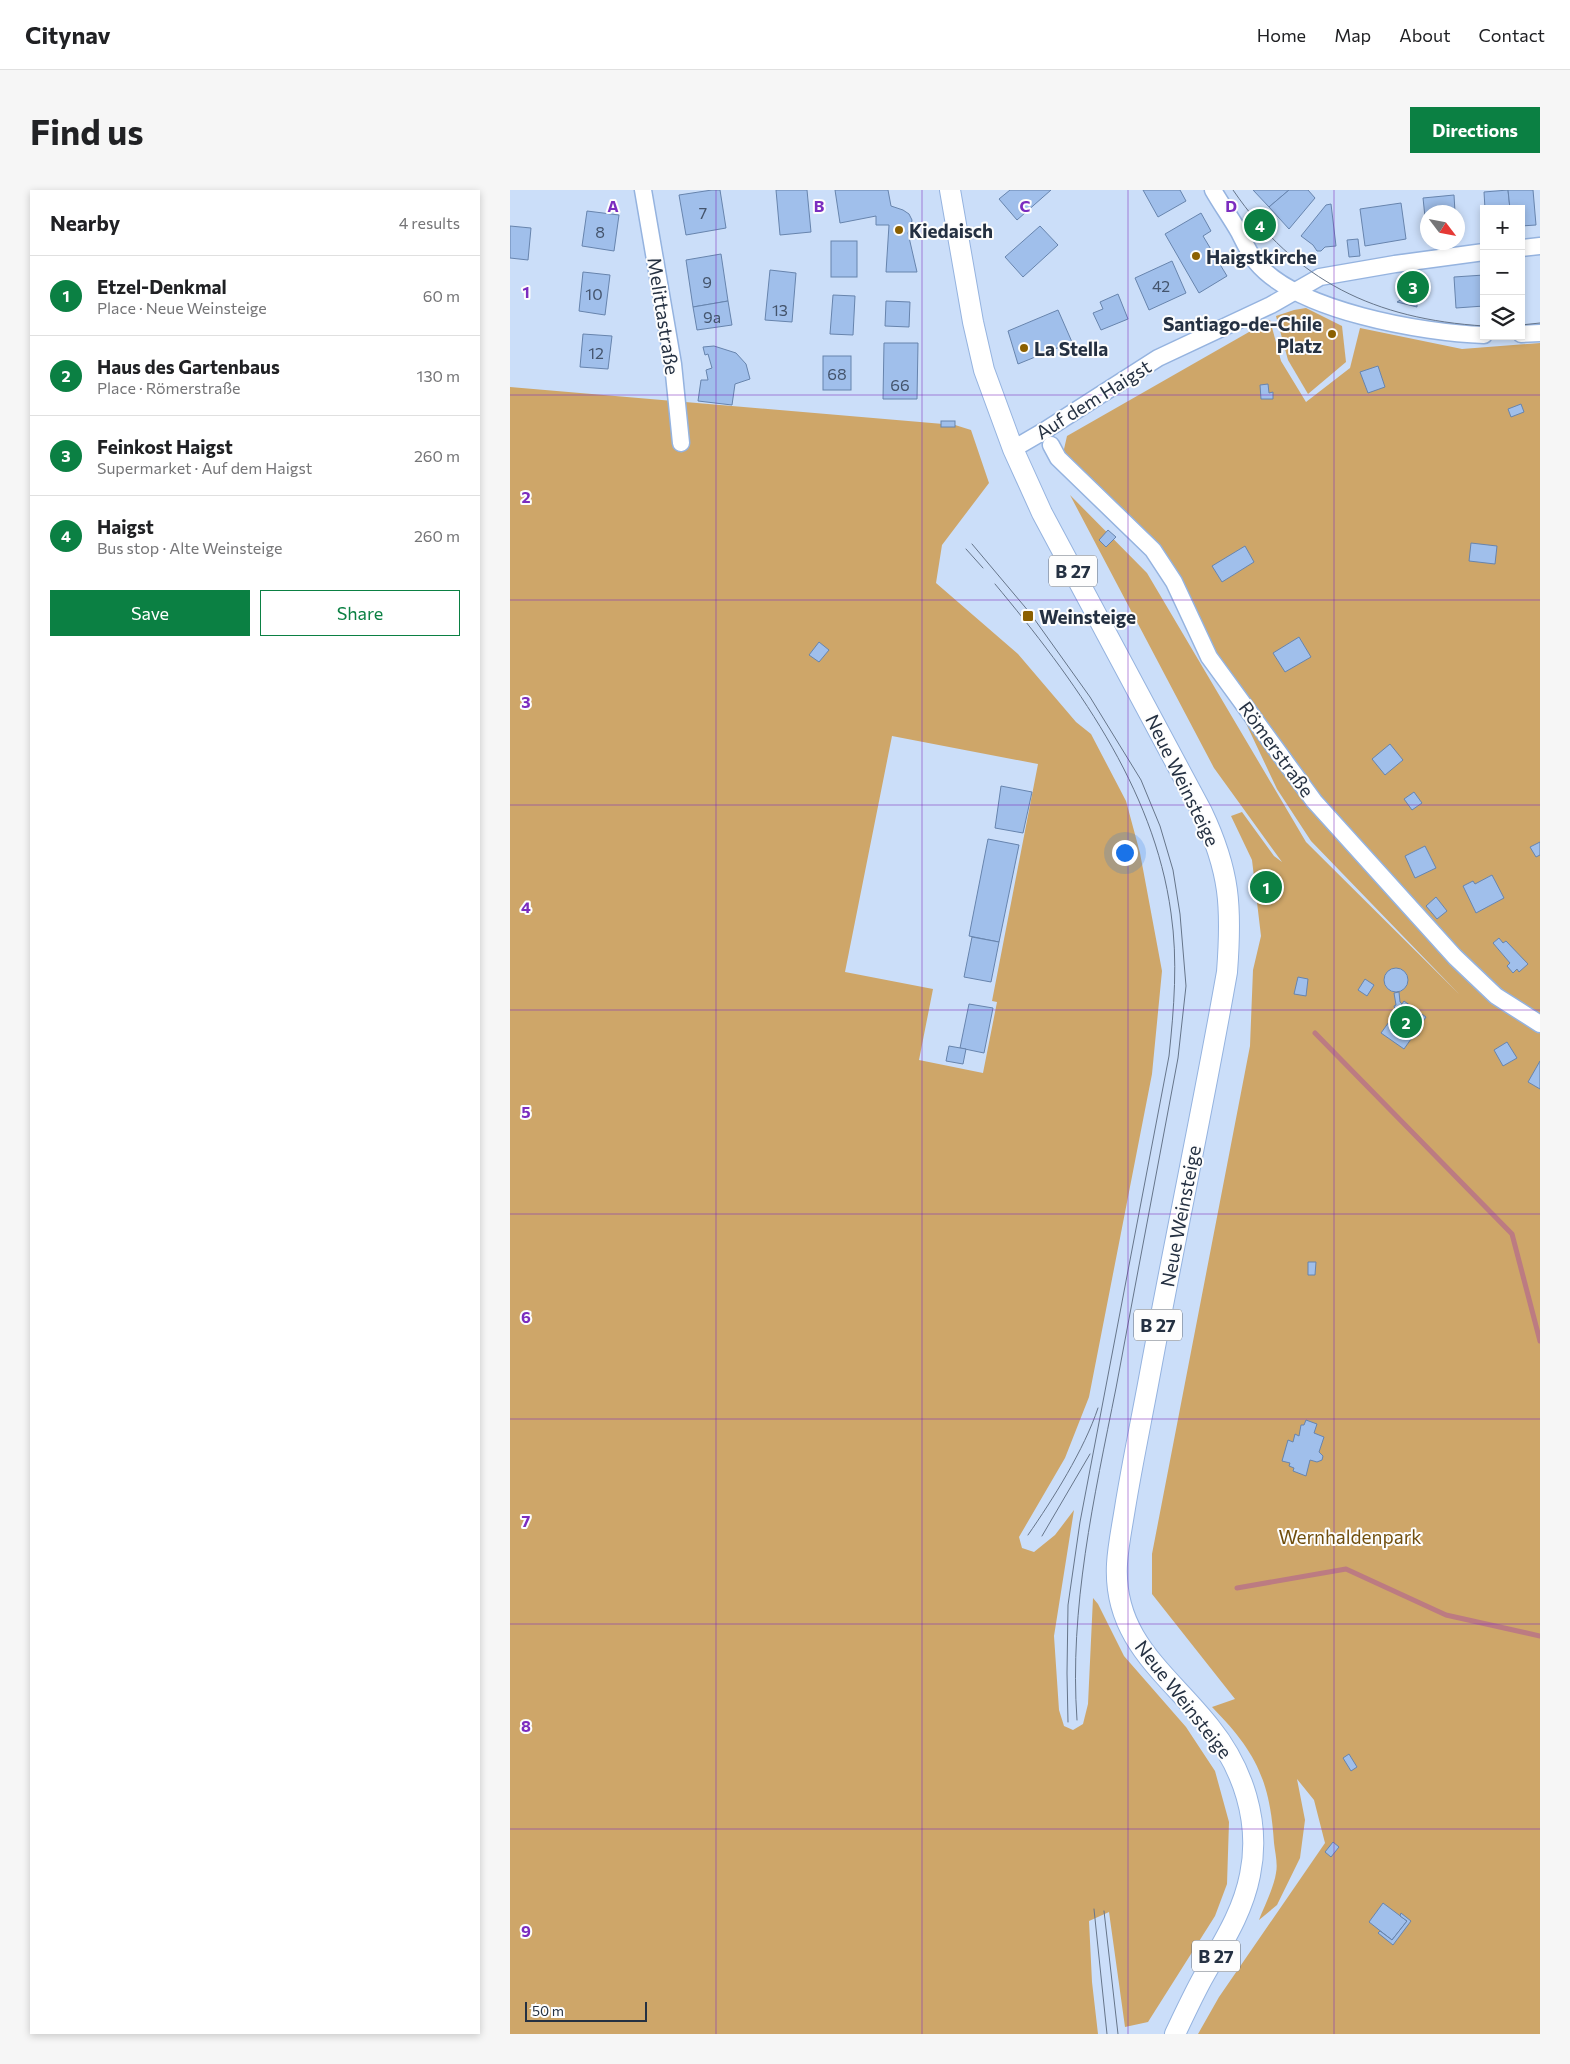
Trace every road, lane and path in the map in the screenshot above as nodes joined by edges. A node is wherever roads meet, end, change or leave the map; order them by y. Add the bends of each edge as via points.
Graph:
1 (643, 190) edge
2 (950, 190) edge
3 (1213, 190) edge
4 (1540, 246) edge
5 (1525, 248) edge
6 (1480, 252) edge
7 (1293, 290) junction
8 (1540, 333) edge
9 (1525, 334) edge
10 (1480, 335) edge
11 (681, 444) dead end
12 (1051, 445) dead end
13 (1013, 449) junction
14 (1540, 1024) edge
15 (1175, 2034) edge

1 - 11 street, Melittastraße via 673,364
2 - 13 main road, B 27 via 984,370
3 - 7 street via 1256,262
4 - 5 street
6 - 7 street, Auf dem Haigst via 1320,277
7 - 10 street via 1336,308 1421,330
7 - 13 street, Auf dem Haigst via 1271,305 1158,358
8 - 9 street
12 - 14 street, Römerstraße via 1058,458 1152,550 1174,582 1209,658 1314,801 1455,957 1496,996
13 - 15 main road, Neue Weinsteige / B 27 via 1042,513 1206,820 1216,842 1228,890 1227,972 1165,1286 1117,1564 1117,1586 1130,1631 1158,1671 1223,1744 1237,1768 1252,1823 1250,1875 1240,1908 1226,1941

